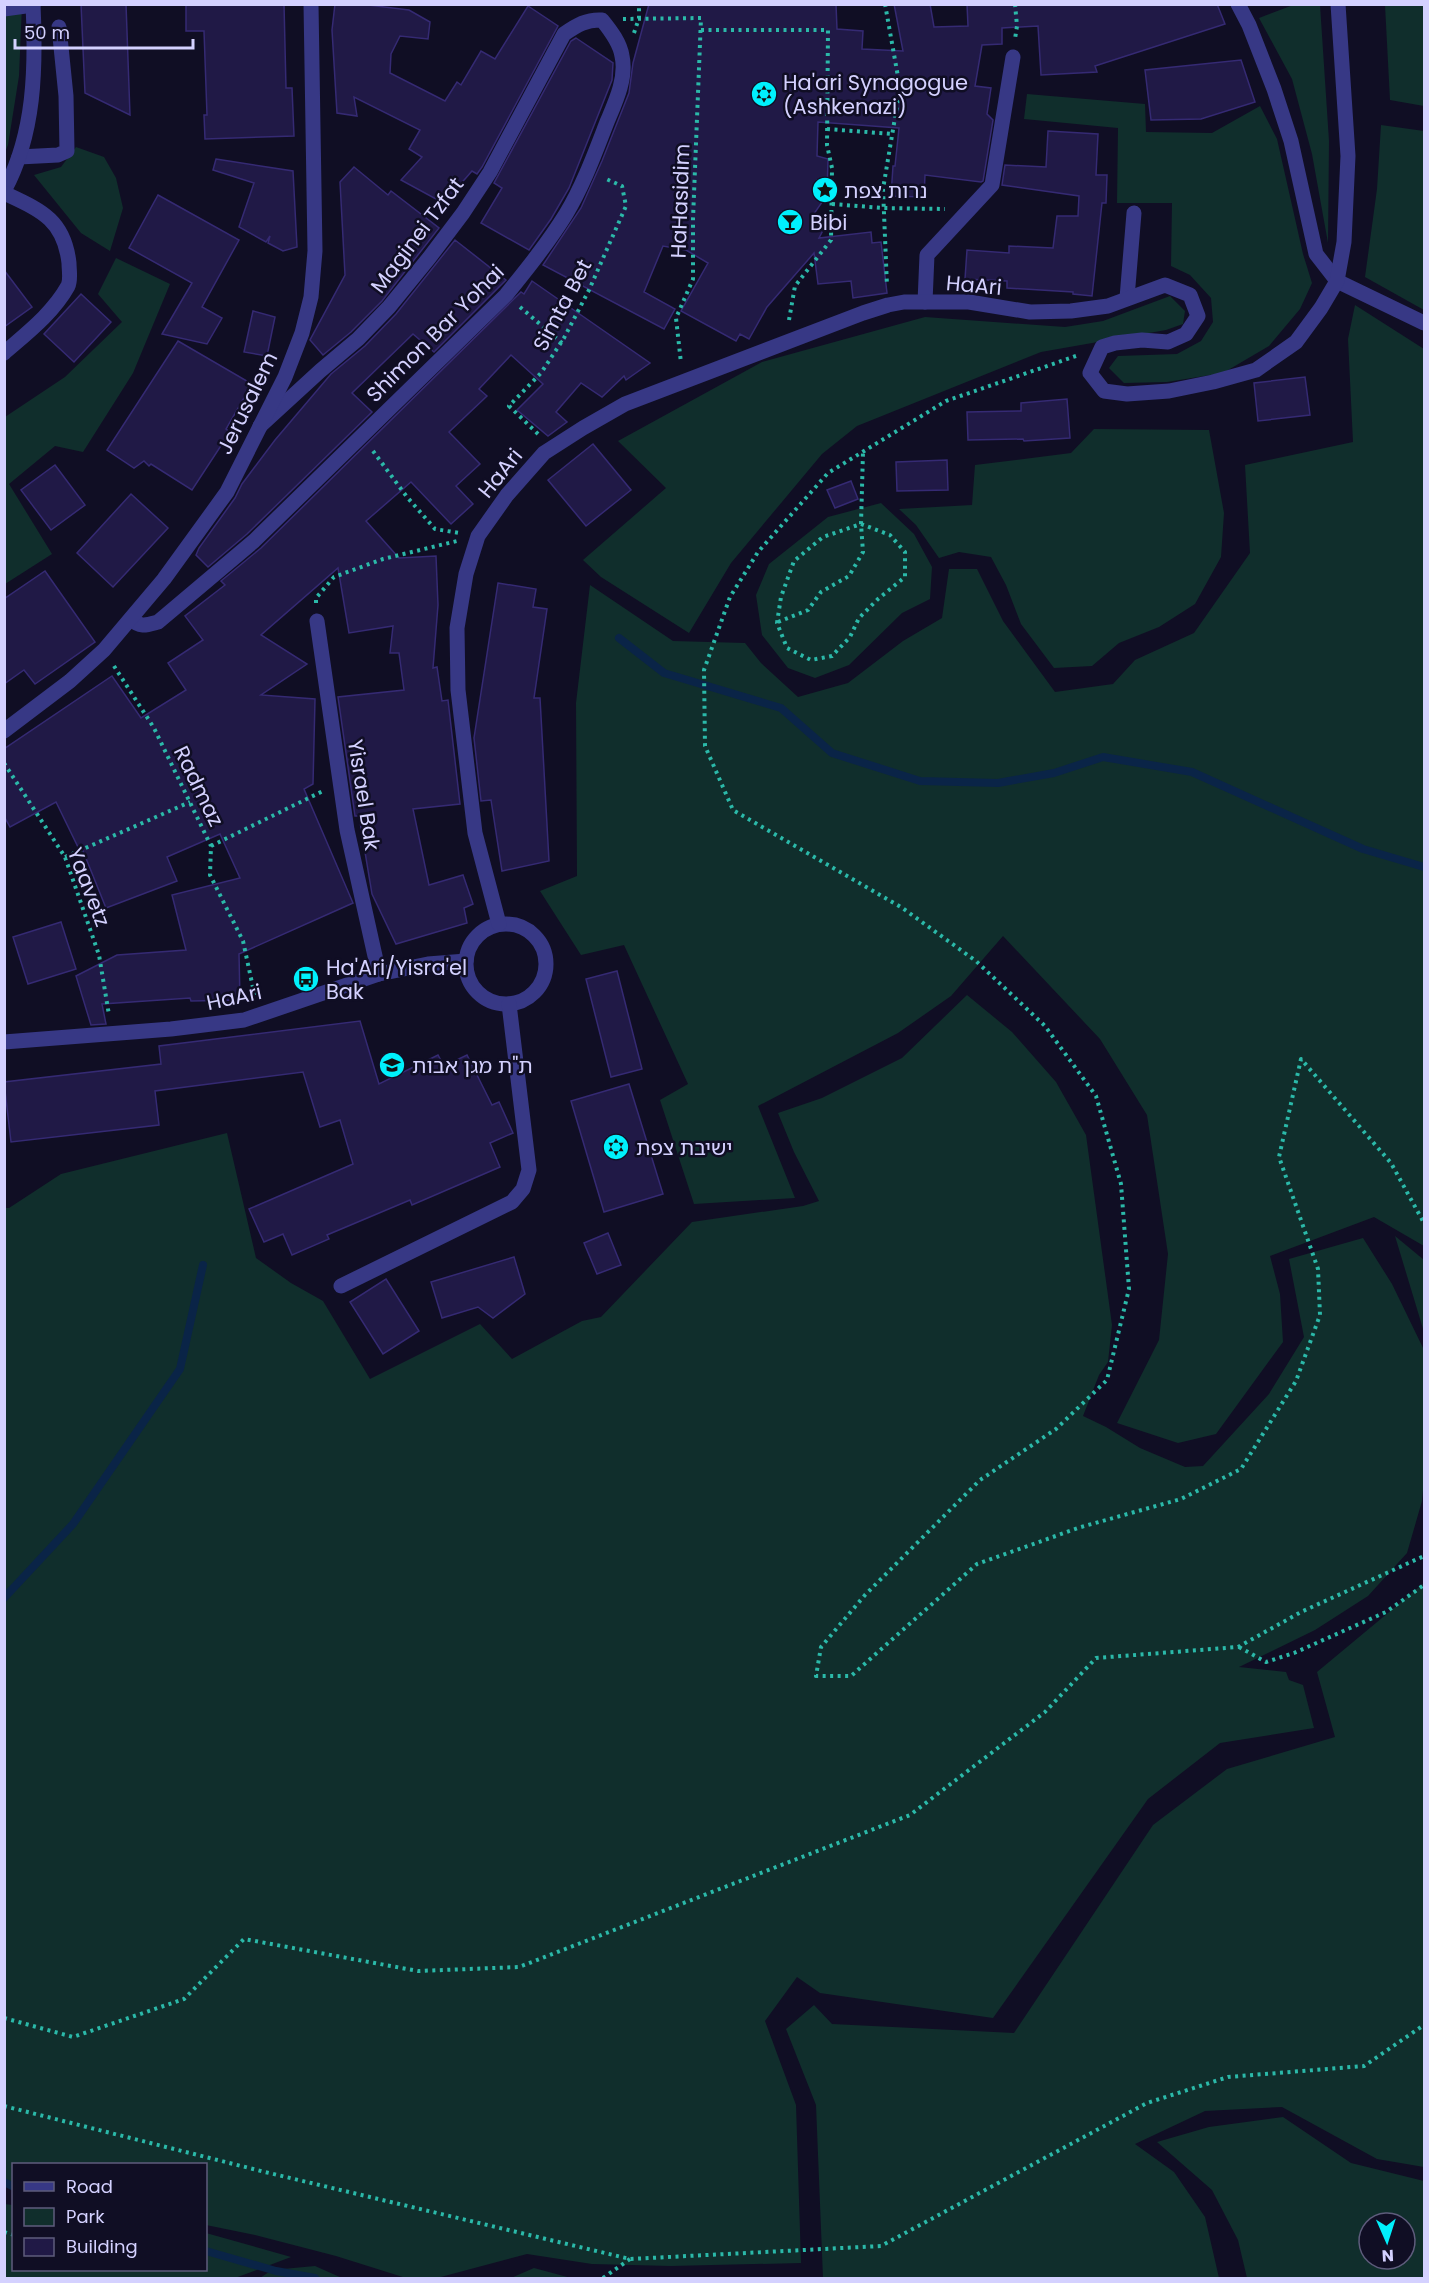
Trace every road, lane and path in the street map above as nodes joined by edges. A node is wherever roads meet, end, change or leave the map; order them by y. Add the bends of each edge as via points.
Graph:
1 (311, 4) edge
2 (639, 4) edge
3 (885, 4) edge
4 (1015, 4) edge
5 (1238, 4) edge
6 (1338, 4) edge
7 (33, 5) edge
8 (4, 9) edge
9 (59, 27) dead end
10 (701, 30) junction
11 (564, 34) joint
12 (1013, 57) joint
13 (827, 129) junction
14 (892, 134) junction
15 (19, 158) junction
16 (587, 170) junction
17 (4, 192) edge
18 (832, 204) junction
19 (883, 208) junction
20 (969, 210) junction
21 (1134, 213) dead end
22 (1337, 281) junction
23 (506, 295) junction
24 (1127, 298) junction
25 (925, 302) junction
26 (888, 305) junction
27 (1425, 323) edge
28 (562, 343) junction
29 (784, 343) junction
30 (1102, 347) junction
31 (4, 353) edge
32 (683, 382) junction
33 (260, 426) junction
34 (362, 436) junction
35 (552, 448) junction
36 (863, 452) junction
37 (861, 524) junction
38 (478, 536) junction
39 (131, 619) junction
40 (317, 621) joint
41 (777, 623) junction
42 (104, 650) junction
43 (4, 731) edge
44 (4, 763) edge
45 (340, 783) junction
46 (190, 802) junction
47 (211, 846) junction
48 (65, 857) junction
49 (499, 924) junction
50 (466, 961) junction
51 (379, 974) junction
52 (509, 1004) junction
53 (259, 1015) junction
54 (112, 1034) junction
55 (4, 1042) edge
56 (1425, 1223) edge
57 (341, 1286) dead end
58 (1425, 1556) edge
59 (1425, 1585) edge
60 (1238, 1647) junction
61 (4, 2018) edge
62 (1425, 2025) edge
63 (4, 2106) edge
64 (630, 2259) junction
65 (603, 2278) edge

1 - 33 street, Jerusalem via 315,251 310,297 302,333 285,377
2 - 10 path, HaHasidim via 639,18 702,18
3 - 14 path via 900,88
4 - 12 path
5 - 22 street via 1274,88 1291,141 1316,254
6 - 22 street via 1348,156 1344,242
7 - 8 street
7 - 15 street via 34,86
9 - 15 street via 67,151
10 - 13 path via 828,30
10 - 32 path, HaHasidim via 693,279 676,318
11 - 16 street, Shimon Bar Yohai via 579,24 602,20 622,55 623,71 616,100
11 - 33 street, Maginei Tzfat via 490,172 429,258 358,339
12 - 20 street via 992,185
13 - 14 path
13 - 18 path
14 - 19 path
15 - 17 street
16 - 23 street, Shimon Bar Yohai via 567,212
16 - 28 path, Simta Bet via 621,186 626,206
17 - 31 street via 39,209 58,227 70,284 50,312
18 - 19 path
18 - 29 path via 831,240 795,286
19 - 20 path
19 - 26 path
20 - 25 street via 927,255
21 - 24 street
22 - 27 street
22 - 30 street via 1296,342 1256,370 1169,392 1104,391 1090,373
23 - 28 path
23 - 34 street, Shimon Bar Yohai
24 - 25 street, HaAri via 1108,306 1030,312 969,302
24 - 30 street, HaAri via 1165,285 1190,295 1198,316 1186,334 1168,342 1142,340
25 - 26 street, HaAri
26 - 29 street, HaAri
28 - 35 path, Simta Bet via 542,374 509,406
29 - 32 street, HaAri
30 - 36 path via 946,401
32 - 35 street, HaAri via 625,405
33 - 39 street, Jerusalem via 227,492
34 - 38 path via 406,497 435,529
34 - 39 street, Shimon Bar Yohai via 254,541 158,622 144,626
35 - 38 street, HaAri via 507,495
36 - 37 path
36 - 56 path via 828,473 758,552 730,597 704,670 705,746 733,810 901,907 976,961 1045,1026 1096,1096 1121,1184 1129,1289 1107,1380 1056,1429 980,1480 865,1595 821,1647 816,1676 851,1676 977,1564 1081,1527 1181,1499 1241,1469 1296,1381 1320,1315 1318,1269 1279,1157 1301,1059 1391,1163
37 - 41 path via 823,537 794,561 781,597
37 - 41 path via 862,552 849,576 821,592 808,610
37 - 41 path via 890,535 905,552 905,577 859,618 850,637 832,656 811,660 787,648
38 - 40 path via 383,559 334,577 316,598
38 - 49 street, HaAri via 466,574 457,628 458,690 475,833
39 - 42 street, Jerusalem
40 - 45 street, Yisrael Bak
42 - 43 street, Jerusalem
42 - 46 path, Radmaz via 153,728
44 - 48 path, Yaavetz
45 - 47 path
45 - 51 street, Yisrael Bak via 353,863
46 - 47 path, Radmaz
46 - 48 path
47 - 53 path, Radmaz via 210,875 243,941
48 - 54 path, Yaavetz via 99,955
49 - 50 street via 475,938
49 - 52 street via 513,924 530,931 546,954 543,982 522,1001
50 - 51 street, HaAri
50 - 52 street via 467,975 474,988 497,1003
51 - 53 street, HaAri
52 - 57 street via 529,1170 523,1189 512,1202
53 - 54 street, HaAri via 244,1020
54 - 55 street, HaAri
58 - 60 path via 1301,1612
59 - 60 path via 1386,1612 1294,1653 1266,1662
60 - 61 path via 1096,1658 1045,1713 910,1815 519,1968 418,1971 244,1939 184,1999 73,2037
62 - 64 path via 1364,2066 1228,2077 1147,2103 881,2246
63 - 64 path
64 - 65 path

